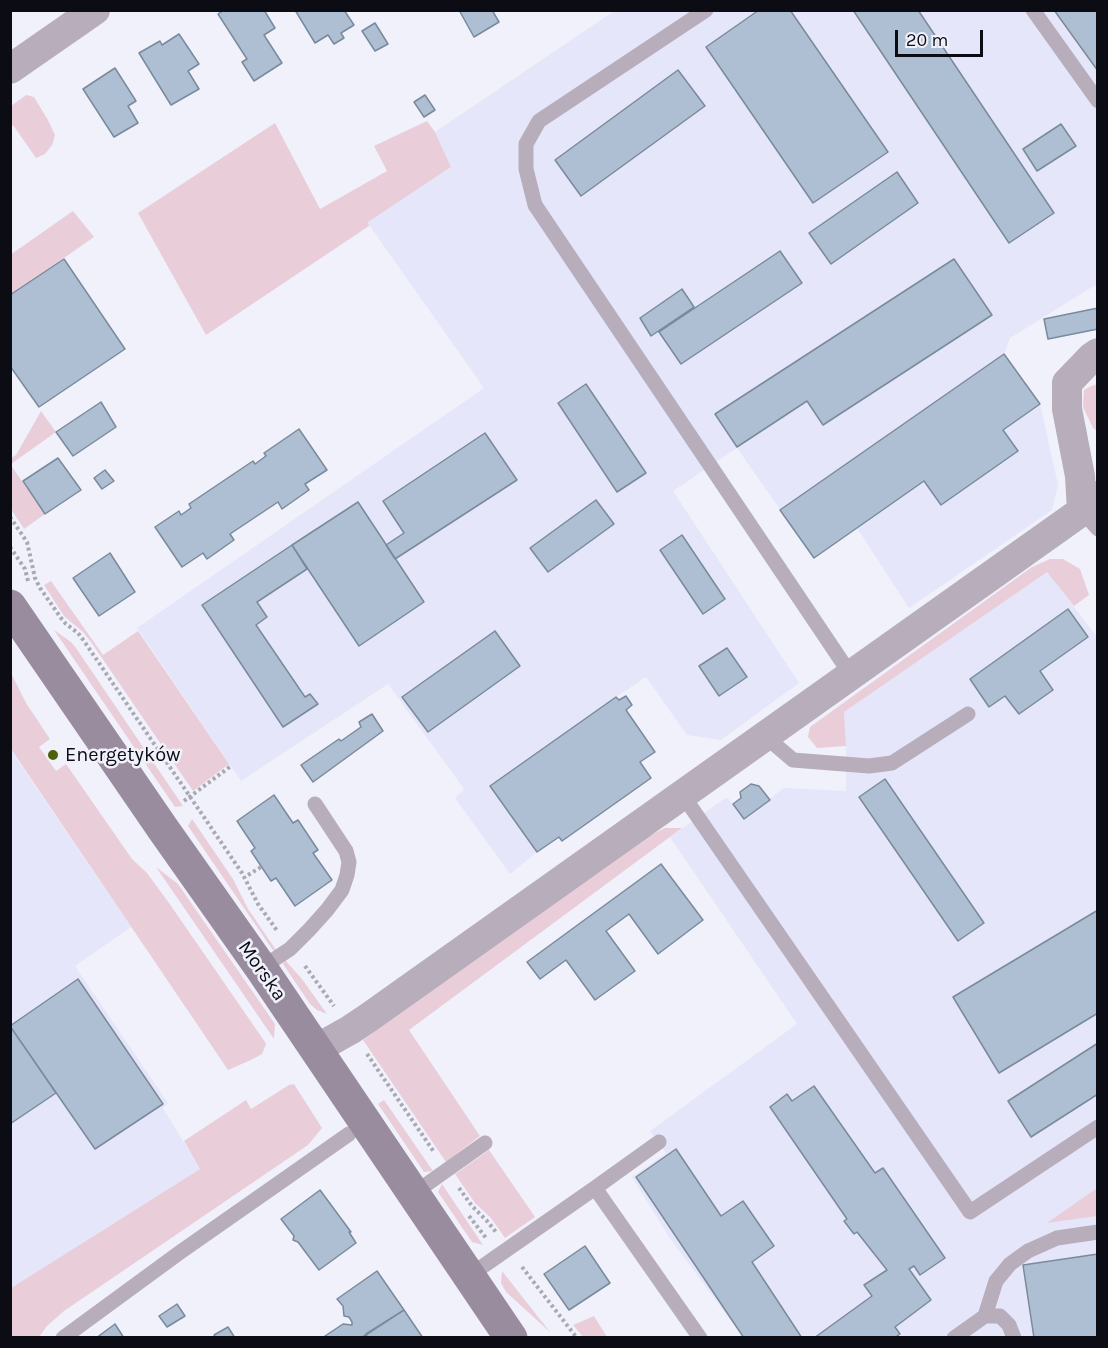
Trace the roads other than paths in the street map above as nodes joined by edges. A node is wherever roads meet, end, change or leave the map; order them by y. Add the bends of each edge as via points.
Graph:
1 (95, 10) edge
2 (706, 10) edge
3 (1033, 10) edge
4 (10, 69) edge
5 (1098, 101) edge
6 (1098, 353) edge
7 (1092, 512) edge
8 (10, 606) edge
9 (851, 675) junction
10 (968, 714) dead end
11 (765, 736) junction
12 (682, 794) junction
13 (315, 804) dead end
14 (261, 968) junction
15 (316, 1049) junction
16 (1098, 1127) edge
17 (349, 1134) dead end
18 (658, 1142) dead end
19 (485, 1143) dead end
20 (595, 1188) junction
21 (413, 1194) junction
22 (1098, 1232) edge
23 (469, 1276) junction
24 (985, 1316) junction
25 (63, 1338) edge
26 (511, 1338) edge
27 (700, 1338) edge
28 (954, 1338) edge
29 (1014, 1338) edge

1 - 4 street
2 - 9 lane via 539,121 526,144 526,169 535,205
3 - 5 lane
6 - 7 street via 1067,383 1067,409 1080,476
7 - 9 street
8 - 14 street, Morska
9 - 11 street
10 - 11 lane via 892,763 880,765 793,760
11 - 12 street
12 - 15 street via 368,1018
12 - 16 lane via 970,1212
13 - 14 lane via 346,851 347,875 342,890 327,910 290,949
14 - 15 street, Morska
15 - 21 street, Morska
17 - 25 lane
18 - 20 lane
19 - 21 lane
20 - 23 lane
20 - 27 lane
21 - 23 street, Morska
22 - 24 lane via 1057,1238 1010,1264 996,1281
23 - 26 street, Morska
24 - 28 lane
24 - 29 lane via 1000,1316

